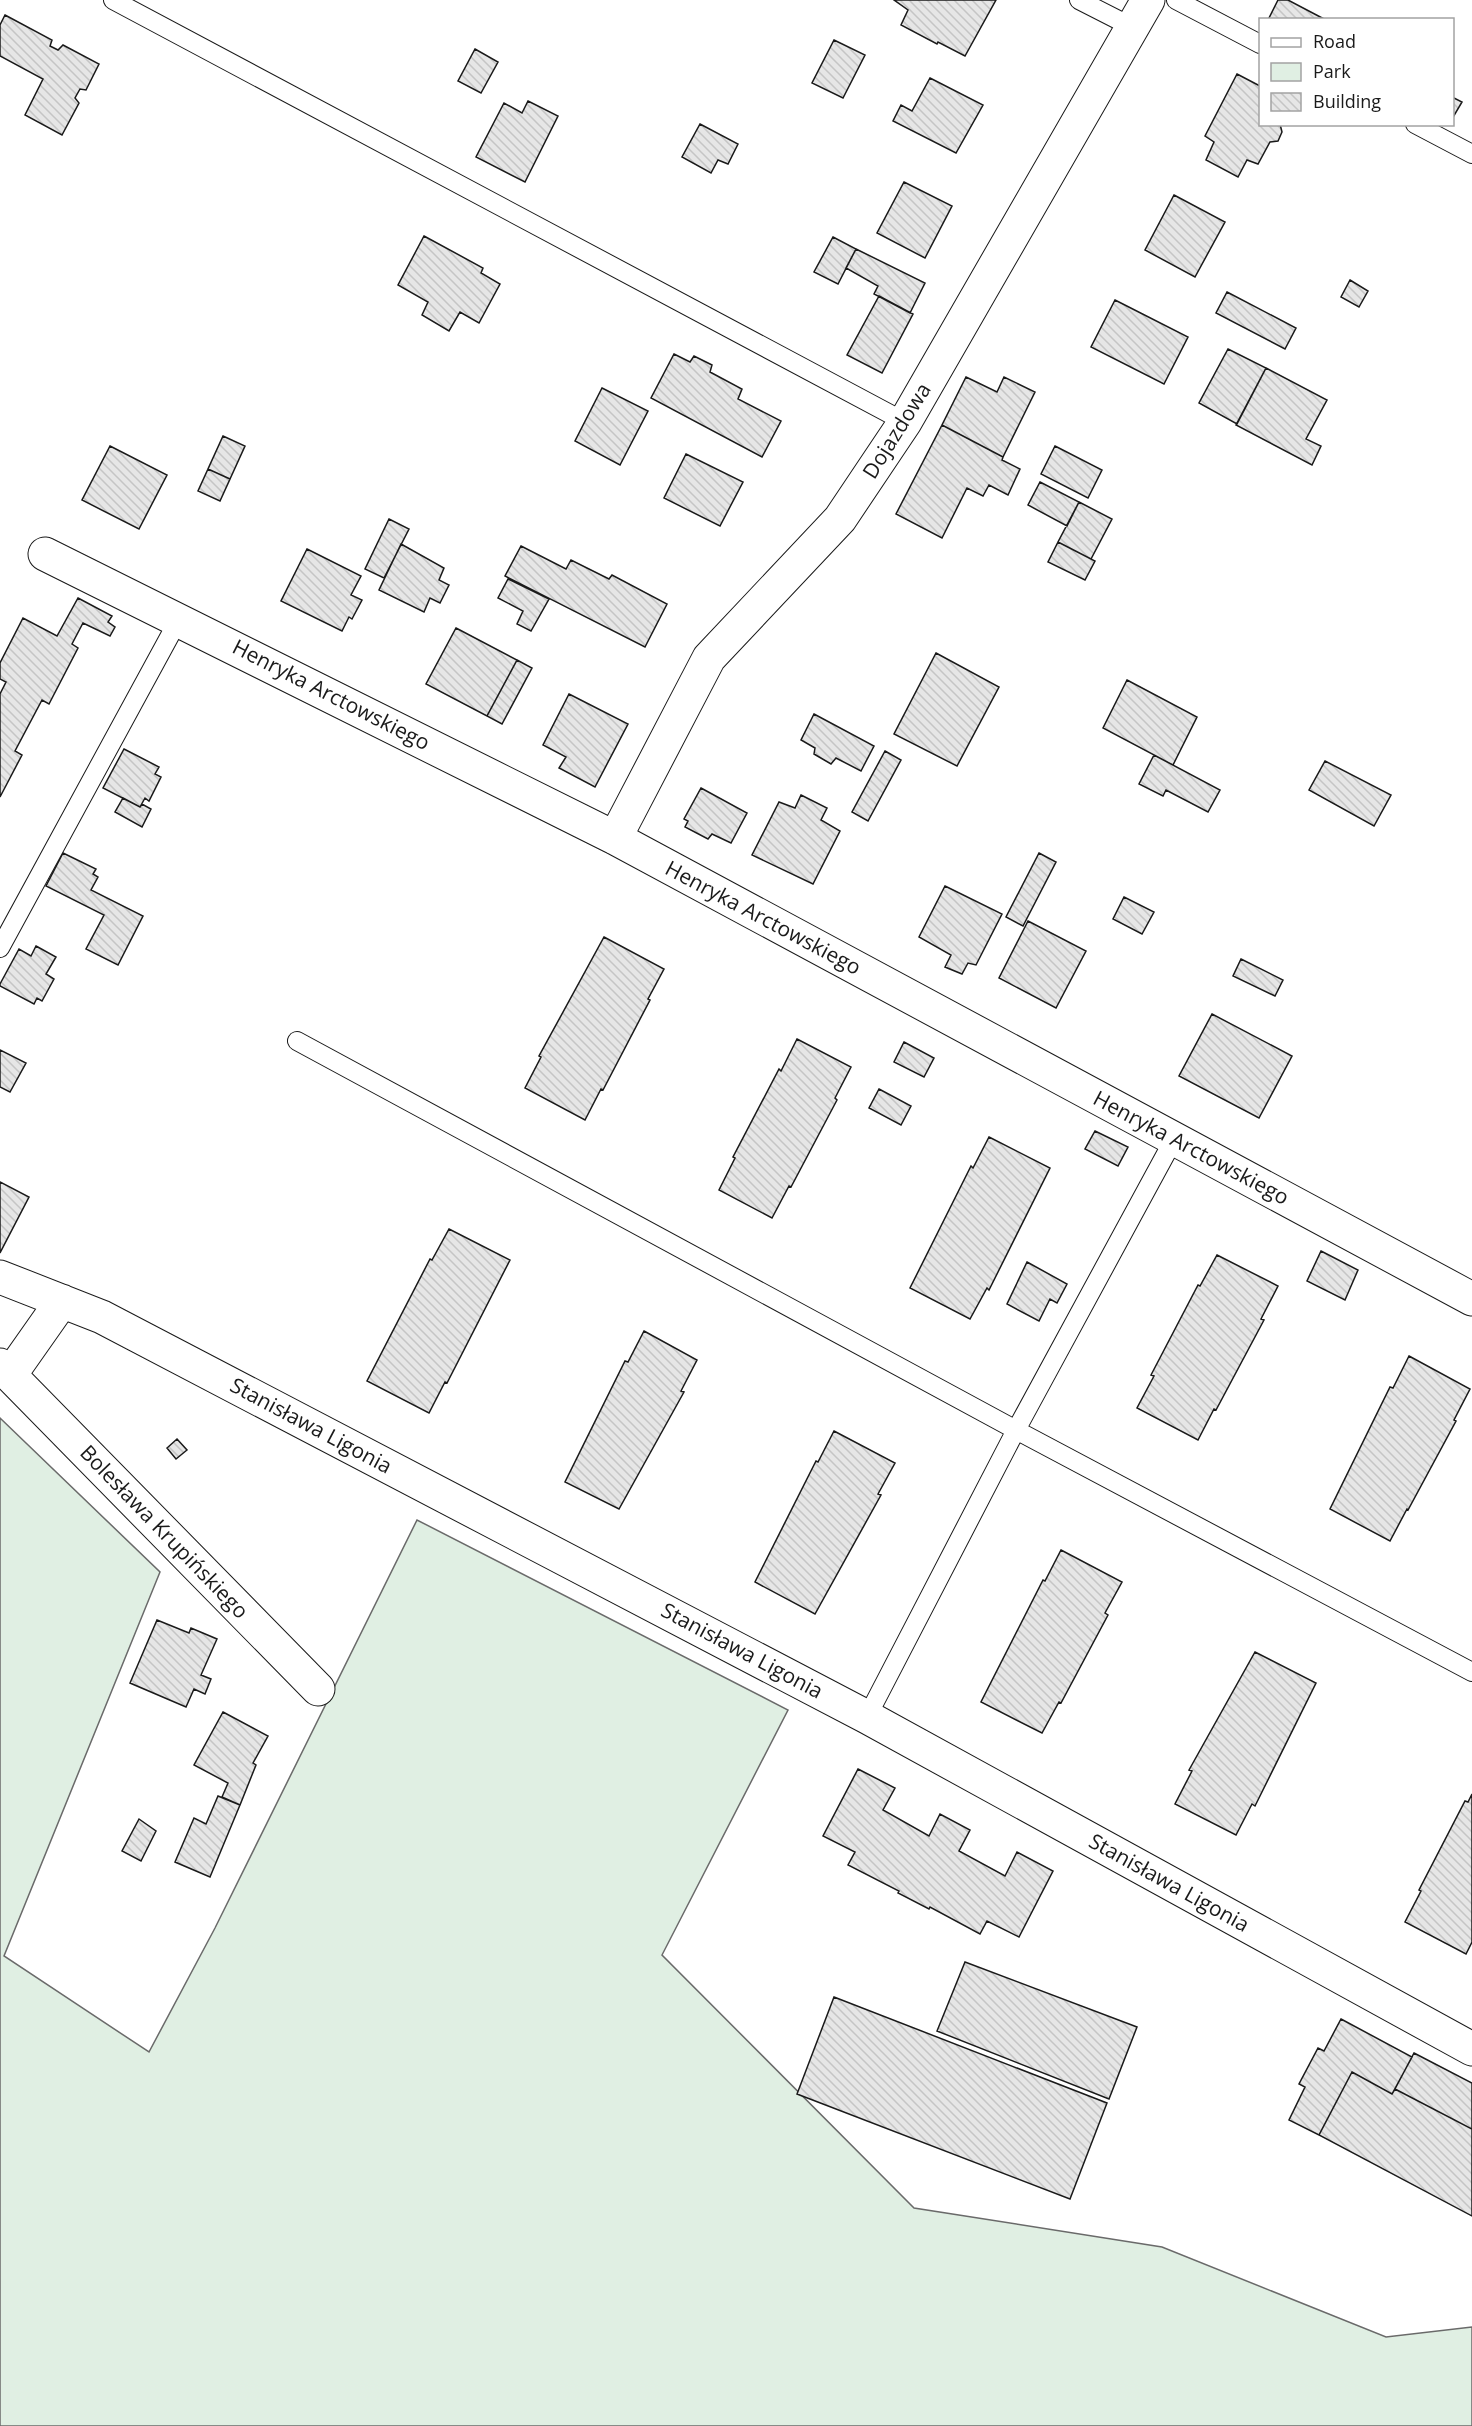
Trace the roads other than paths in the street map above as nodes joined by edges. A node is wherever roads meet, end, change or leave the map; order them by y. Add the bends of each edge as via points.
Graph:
1 (113, 0) edge
2 (1079, 0) edge
3 (1176, 0) edge
4 (1140, 14) edge
5 (1259, 43) edge
6 (1419, 126) edge
7 (1472, 154) edge
8 (905, 422) junction
9 (45, 554) dead end
10 (179, 619) junction
11 (615, 838) junction
12 (0, 948) edge
13 (297, 1041) dead end
14 (1174, 1139) junction
15 (0, 1277) edge
16 (1472, 1299) edge
17 (62, 1301) junction
18 (5, 1370) edge
19 (1016, 1430) junction
20 (1472, 1672) edge
21 (318, 1689) dead end
22 (867, 1717) junction
23 (1472, 2049) edge

1 - 8 lane
2 - 4 lane
3 - 5 lane
4 - 8 street, Dojazdowa
6 - 7 lane
8 - 11 street, Dojazdowa via 840,519 709,658
9 - 10 street, Henryka Arctowskiego
10 - 11 street, Henryka Arctowskiego
10 - 12 lane
11 - 14 street, Henryka Arctowskiego
13 - 19 lane
14 - 16 street, Henryka Arctowskiego
14 - 19 lane
15 - 17 street, Stanisława Ligonia
17 - 18 street, Bolesława Krupińskiego
17 - 22 street, Stanisława Ligonia via 102,1317
18 - 21 street, Bolesława Krupińskiego
19 - 20 lane
19 - 22 lane
22 - 23 street, Stanisława Ligonia

